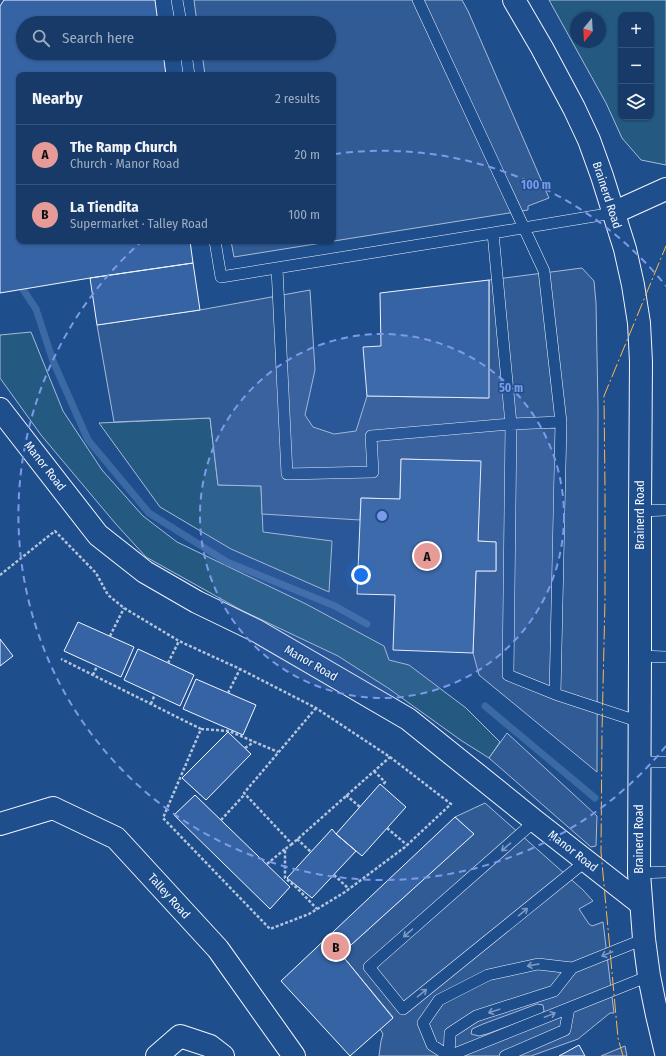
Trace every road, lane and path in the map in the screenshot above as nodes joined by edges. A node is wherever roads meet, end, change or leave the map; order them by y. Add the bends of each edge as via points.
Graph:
1 (177, 0) edge
2 (418, 0) edge
3 (514, 0) edge
4 (180, 16) edge
5 (187, 60) edge
6 (189, 72) edge
7 (666, 189) edge
8 (613, 213) junction
9 (523, 228) junction
10 (493, 233) junction
11 (216, 244) edge
12 (277, 268) junction
13 (0, 409) edge
14 (561, 422) junction
15 (511, 424) junction
16 (666, 510) edge
17 (640, 511) junction
18 (0, 575) edge
19 (124, 608) junction
20 (110, 636) dead end
21 (179, 641) junction
22 (640, 656) junction
23 (666, 657) edge
24 (61, 659) dead end
25 (168, 663) dead end
26 (97, 666) dead end
27 (240, 669) junction
28 (93, 675) junction
29 (228, 693) dead end
30 (155, 694) dead end
31 (555, 694) junction
32 (151, 704) junction
33 (316, 708) junction
34 (640, 722) junction
35 (201, 728) junction
36 (254, 742) junction
37 (245, 748) dead end
38 (278, 752) junction
39 (390, 757) junction
40 (640, 762) junction
41 (666, 762) edge
42 (374, 771) junction
43 (382, 786) dead end
44 (245, 794) junction
45 (346, 796) junction
46 (360, 807) dead end
47 (221, 820) dead end
48 (535, 821) junction
49 (0, 824) edge
50 (387, 828) dead end
51 (297, 839) junction
52 (292, 844) junction
53 (407, 845) junction
54 (285, 849) junction
55 (311, 852) dead end
56 (586, 862) junction
57 (267, 864) dead end
58 (666, 872) edge
59 (639, 873) junction
60 (334, 875) dead end
61 (348, 889) junction
62 (640, 903) junction
63 (317, 909) junction
64 (644, 939) junction
65 (572, 968) junction
66 (649, 976) junction
67 (569, 1008) junction
68 (666, 1055) edge
69 (157, 1056) edge
70 (223, 1056) edge
71 (294, 1056) edge
72 (449, 1056) edge
73 (505, 1056) edge

1 - 4 lane
2 - 9 lane
3 - 8 street, Brainerd Road via 542,48 589,140
5 - 6 lane
7 - 8 street
8 - 9 lane
8 - 17 street, Brainerd Road via 625,249 639,324
9 - 10 lane
9 - 14 lane via 544,271
10 - 12 lane
10 - 15 lane
11 - 12 lane via 221,277
12 - 15 lane via 287,474 373,472 371,436
13 - 48 street, Manor Road via 98,535 145,572 197,602 257,631 408,719
14 - 15 lane
14 - 31 lane
15 - 31 lane via 508,675
16 - 17 lane
17 - 22 street, Brainerd Road
18 - 19 path via 55,531 96,573 108,595
19 - 20 path
19 - 21 path
21 - 25 path
21 - 27 path
22 - 23 lane
22 - 34 street, Brainerd Road
24 - 28 path
26 - 28 path
27 - 29 path
27 - 33 path
28 - 32 path
30 - 32 path
31 - 34 lane
32 - 35 path
33 - 38 path
33 - 39 path
34 - 40 street, Brainerd Road
35 - 36 path via 229,731
35 - 63 path via 162,818 270,929
36 - 37 path
36 - 38 path
38 - 44 path
39 - 42 path
39 - 53 path via 451,804
40 - 41 lane
40 - 59 street, Brainerd Road
42 - 43 path via 385,782
42 - 45 path
44 - 47 path
44 - 52 path
45 - 46 path
45 - 51 path
48 - 56 street, Manor Road
48 -> 56 lane via 369,967 403,1009
49 - 71 street, Talley Road via 53,808 116,838 218,949
50 - 53 path
51 - 52 path
51 - 55 path
52 - 54 path
53 - 61 path
54 - 57 path
54 - 63 path via 285,878
56 - 62 street, Manor Road
58 - 59 lane
59 - 62 street, Brainerd Road
60 - 61 path
61 - 63 path
62 - 64 street, Brainerd Road
64 -> 65 lane
64 - 66 street, Brainerd Road
65 -> 72 lane via 554,991 476,1016 450,1033
65 -> 72 lane via 538,964 488,975 438,1000 423,1023 432,1045
66 - 67 lane
66 - 68 street, Brainerd Road
72 -> 67 lane
67 - 73 lane via 564,1030
69 - 70 street via 180,1036 210,1046

